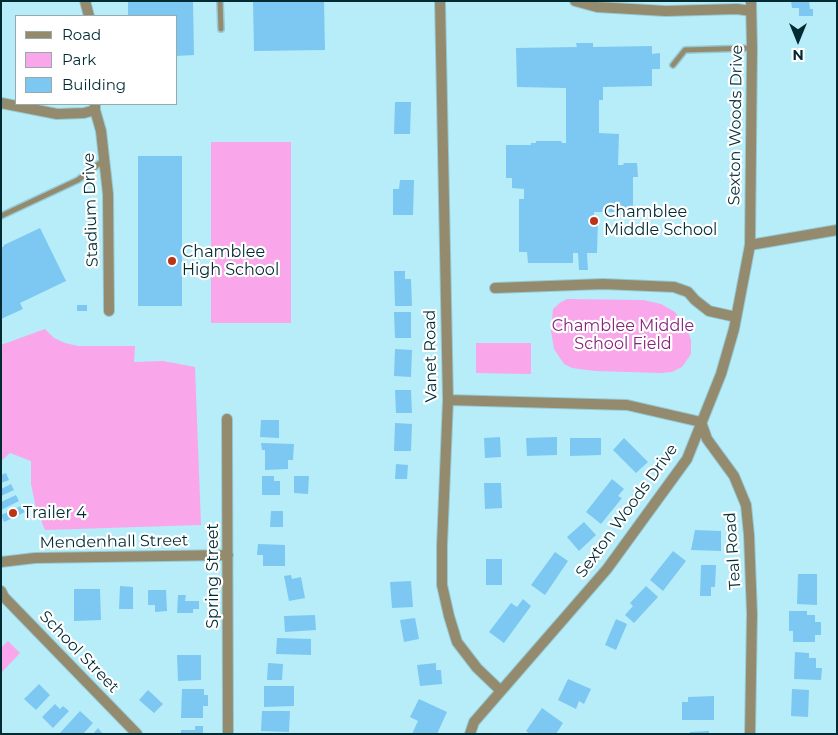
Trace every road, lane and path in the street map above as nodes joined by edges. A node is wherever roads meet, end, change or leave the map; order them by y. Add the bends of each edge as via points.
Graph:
1 (85, 1) edge
2 (220, 1) edge
3 (440, 1) edge
4 (575, 1) edge
5 (751, 6) edge
6 (89, 15) edge
7 (221, 29) dead end
8 (752, 48) junction
9 (673, 65) dead end
10 (1, 103) edge
11 (95, 107) edge
12 (105, 159) junction
13 (1, 216) edge
14 (837, 230) edge
15 (750, 245) junction
16 (495, 288) dead end
17 (109, 310) dead end
18 (736, 317) junction
19 (448, 400) junction
20 (227, 419) dead end
21 (701, 422) junction
22 (228, 556) junction
23 (1, 562) edge
24 (1, 591) edge
25 (501, 691) junction
26 (137, 734) edge
27 (228, 734) edge
28 (470, 734) edge
29 (750, 734) edge

1 - 6 street
2 - 7 lane
3 - 19 street, Vanet Road
4 - 5 street via 597,7 666,11
5 - 8 street, Sexton Woods Drive
8 - 9 lane via 685,50
8 - 15 street, Sexton Woods Drive
10 - 11 street via 58,114 84,113
11 - 12 street, Stadium Drive
12 - 13 lane via 78,180
12 - 17 street, Stadium Drive
14 - 15 street
15 - 18 street, Sexton Woods Drive
16 - 18 street via 603,284 674,287 688,292 709,311
18 - 21 street, Sexton Woods Drive via 722,374
19 - 21 street via 626,405
19 - 25 street, Vanet Road via 442,585 457,642
20 - 22 street, Spring Street
21 - 25 street, Sexton Woods Drive via 687,459 607,569
21 - 29 street, Teal Road via 707,439 734,476 746,505 752,614
22 - 23 street, Mendenhall Street via 35,558
22 - 27 street, Spring Street
24 - 26 street, School Street
25 - 28 street, Sexton Woods Drive via 474,722

